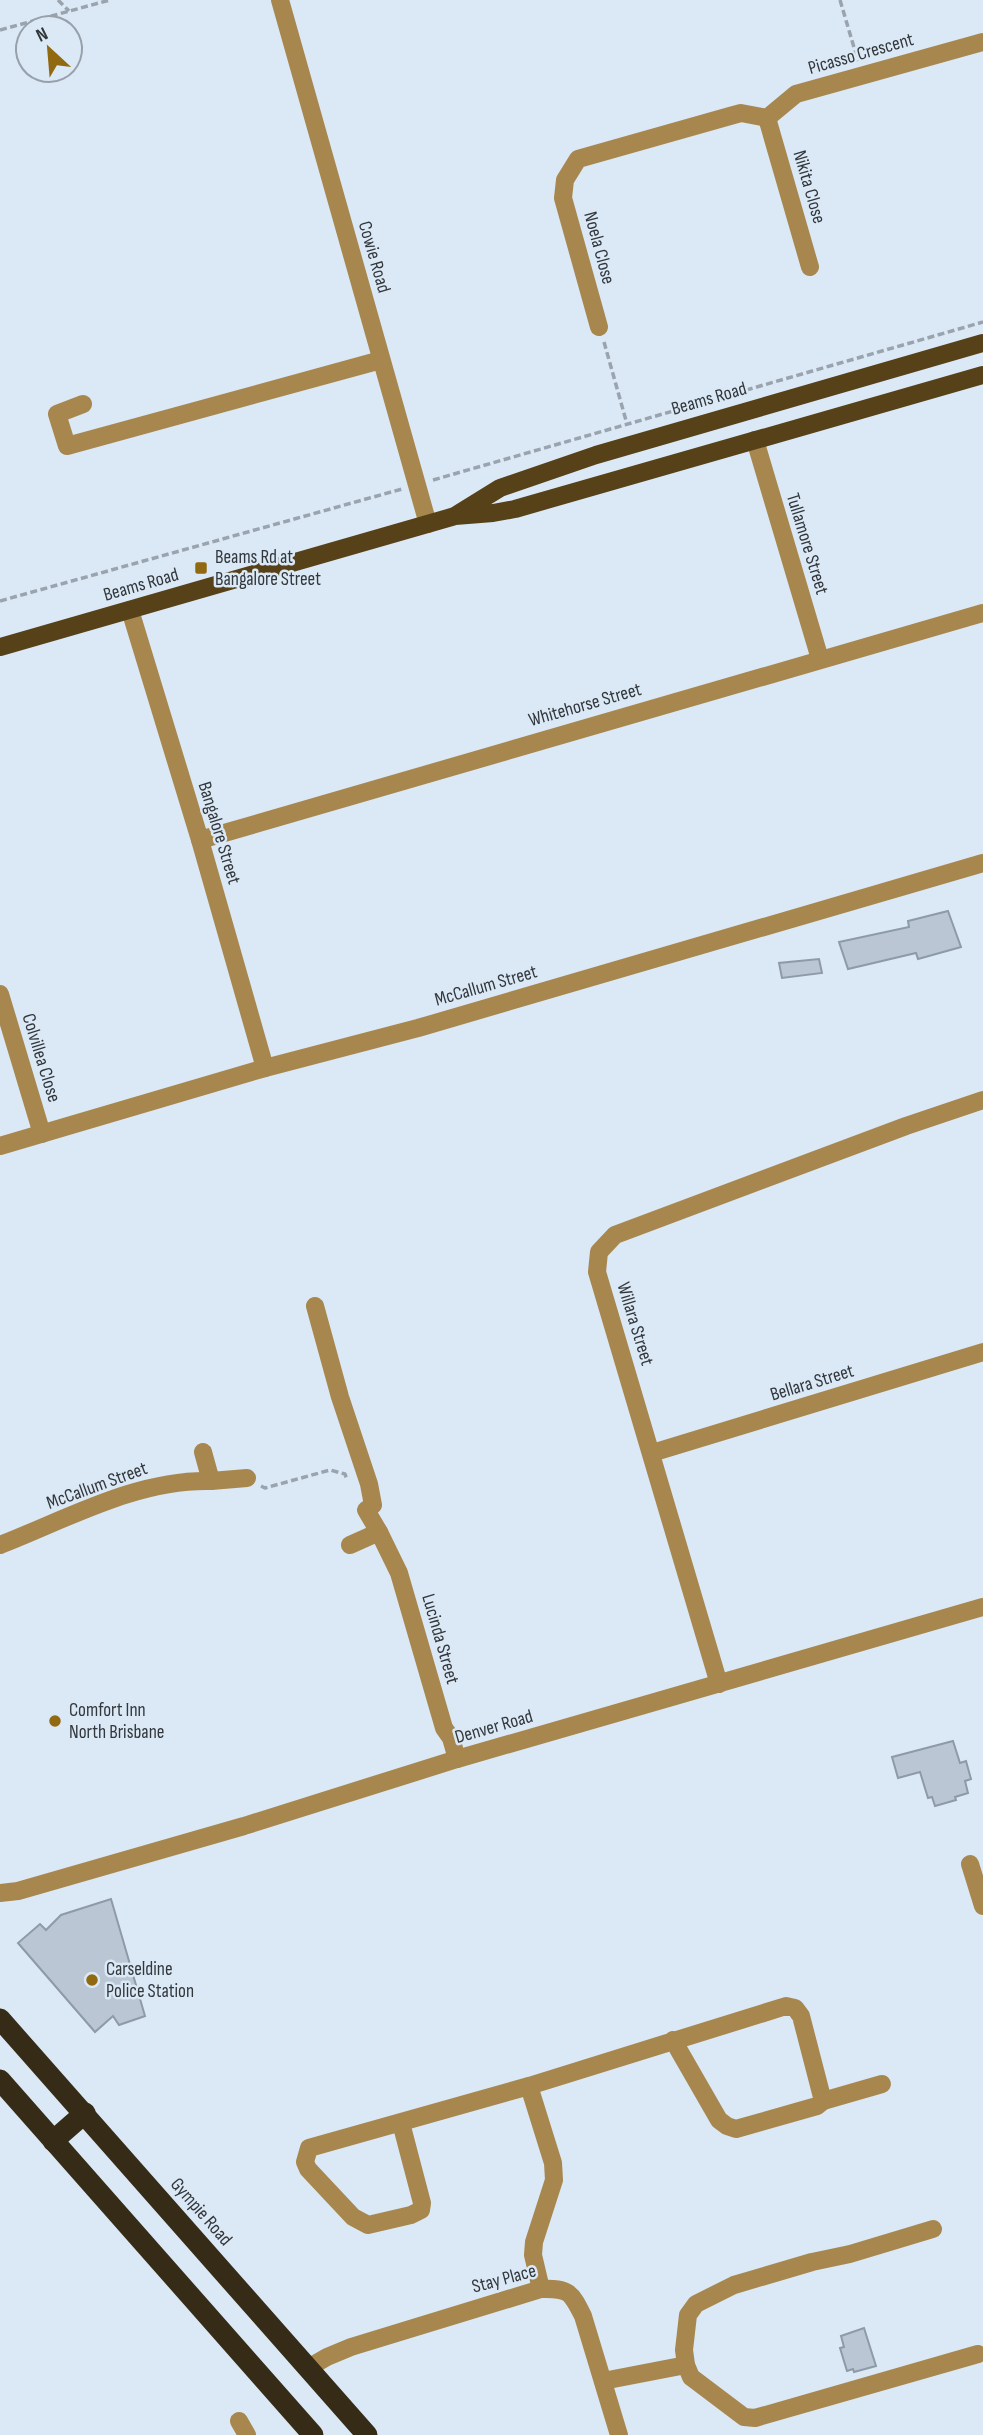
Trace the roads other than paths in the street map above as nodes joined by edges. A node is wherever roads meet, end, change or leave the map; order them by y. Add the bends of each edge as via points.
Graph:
1 (280, 0) edge
2 (983, 42) edge
3 (767, 118) junction
4 (810, 267) dead end
5 (599, 327) road end
6 (983, 343) edge
7 (381, 360) junction
8 (983, 375) edge
9 (83, 404) dead end
10 (755, 440) junction
11 (455, 516) junction
12 (428, 524) junction
13 (130, 610) junction
14 (983, 612) edge
15 (0, 647) edge
16 (820, 659) junction
17 (200, 839) junction
18 (983, 863) edge
19 (0, 994) edge
20 (265, 1068) junction
21 (983, 1100) edge
22 (42, 1134) junction
23 (0, 1146) edge
24 (315, 1306) dead end
25 (983, 1352) edge
26 (203, 1452) dead end
27 (652, 1453) junction
28 (247, 1478) road end
29 (211, 1481) junction
30 (379, 1532) junction
31 (0, 1545) edge
32 (350, 1545) dead end
33 (983, 1607) edge
34 (719, 1684) junction
35 (457, 1759) junction
36 (970, 1864) dead end
37 (9, 1892) edge
38 (0, 1905) edge
39 (983, 1906) edge
40 (0, 2019) edge
41 (673, 2040) junction
42 (0, 2080) edge
43 (882, 2084) dead end
44 (529, 2087) junction
45 (823, 2101) junction
46 (85, 2113) junction
47 (401, 2123) junction
48 (53, 2141) junction
49 (933, 2229) dead end
50 (541, 2289) junction
51 (978, 2354) dead end
52 (686, 2365) junction
53 (308, 2368) junction
54 (603, 2381) junction
55 (313, 2435) edge
56 (367, 2435) edge
57 (619, 2435) edge

1 - 7 street, Cowie Road
2 - 3 street, Picasso Crescent via 796,94
3 - 4 street, Nikita Close
3 - 5 street, Noela Close via 741,113 579,159 565,180 563,198
6 - 11 main road, Beams Road via 596,455 500,488
7 - 9 street via 67,446 57,414
7 - 12 street, Cowie Road
8 - 10 main road, Beams Road
10 - 11 main road, Beams Road via 515,509
10 - 16 street, Tullamore Street
11 - 12 main road, Beams Road
12 - 13 main road, Beams Road
13 - 15 main road, Beams Road
13 - 17 street, Bangalore Street
14 - 16 street, Whitehorse Street
16 - 17 street, Whitehorse Street
17 - 20 street, Bangalore Street
18 - 20 street, McCallum Street via 418,1028
19 - 22 street, Colvillea Close
20 - 22 street, McCallum Street
21 - 27 street, Willara Street via 615,1236 599,1252 597,1272
22 - 23 street, McCallum Street
24 - 30 street, Lucinda Street via 369,1485 373,1505 366,1510
25 - 27 street, Bellara Street
26 - 29 street
27 - 34 street, Willara Street
28 - 29 street, McCallum Street
29 - 31 street, McCallum Street via 147,1488
30 - 32 street
30 - 35 street, Lucinda Street via 399,1573
33 - 34 street, Denver Road
34 - 35 street, Denver Road
35 - 37 street, Denver Road
36 - 39 street
37 - 38 street, Denver Road
40 - 46 highway, Gympie Road
41 - 44 street
41 - 45 street via 719,2120 727,2126 736,2129
41 - 45 street via 786,2006 795,2008
42 - 48 highway
43 - 45 street
44 - 47 street
44 - 50 street via 553,2162 554,2180 534,2242
46 - 48 highway
46 - 53 highway, Gympie Road
47 - 47 street via 320,2144 309,2148 305,2156 308,2169 353,2217 368,2225 421,2210
48 - 55 highway
49 - 52 street via 734,2285 696,2304 688,2315
50 - 53 street, Stay Place via 351,2347
50 - 54 street, Stay Place via 561,2288 574,2298
51 - 52 street via 755,2417 744,2417 704,2389
52 - 54 street
53 - 56 highway, Gympie Road
54 - 57 street, Stay Place

